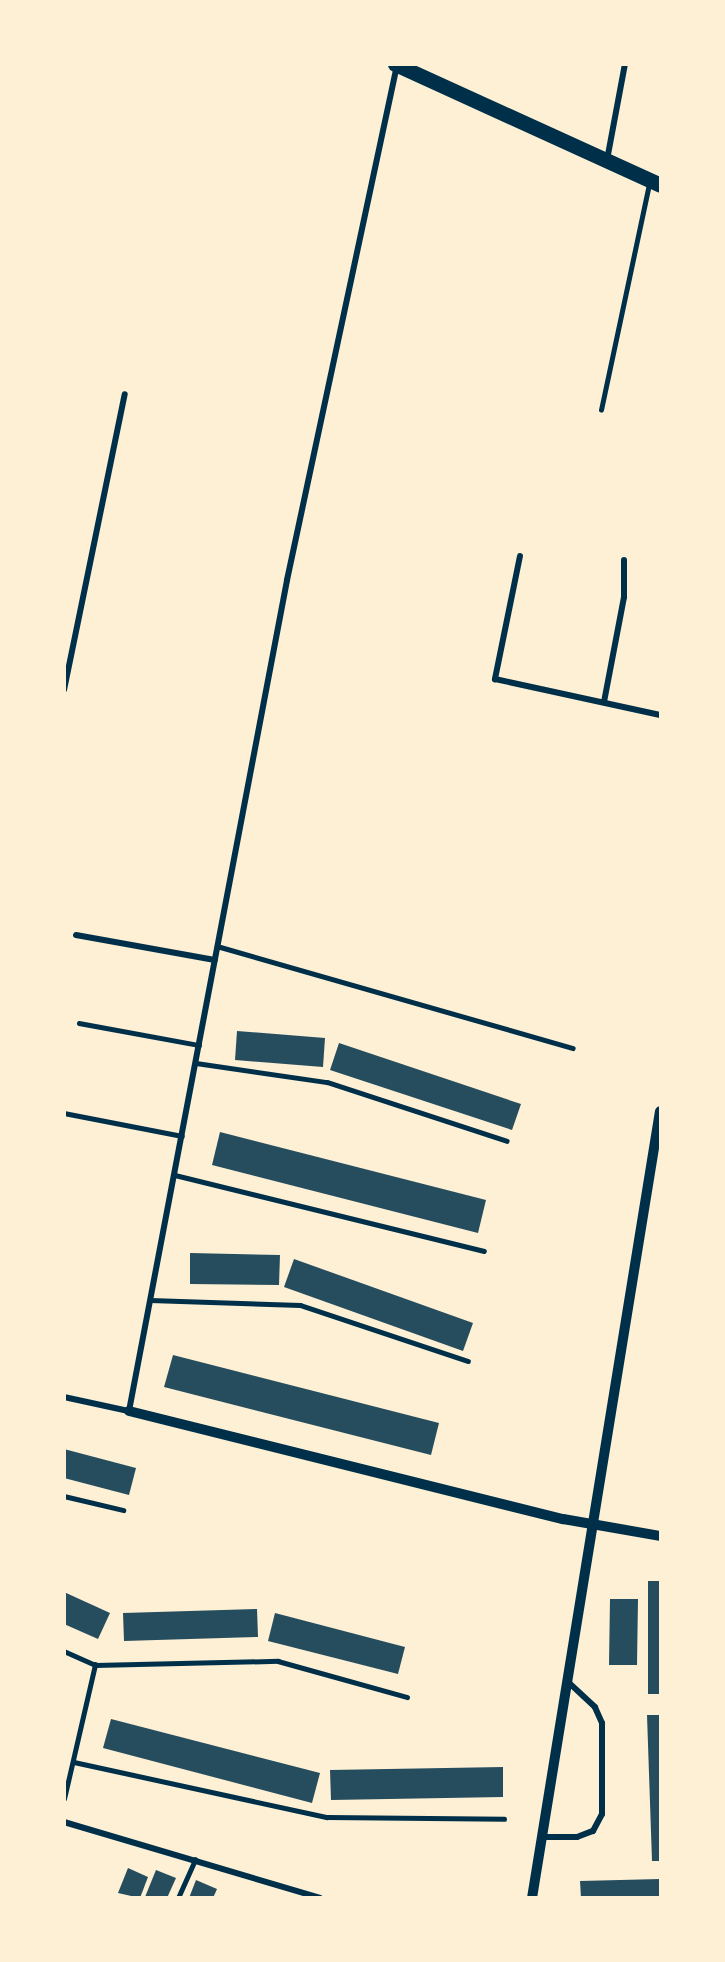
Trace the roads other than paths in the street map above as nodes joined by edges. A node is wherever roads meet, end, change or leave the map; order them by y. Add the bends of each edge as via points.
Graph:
1 (625, 64) edge
2 (396, 65) edge
3 (607, 160) junction
4 (655, 183) edge
5 (125, 394) dead end
6 (601, 410) dead end
7 (520, 556) dead end
8 (624, 560) dead end
9 (64, 690) edge
10 (604, 702) junction
11 (660, 715) edge
12 (76, 934) dead end
13 (217, 946) junction
14 (215, 960) junction
15 (79, 1023) dead end
16 (199, 1045) junction
17 (573, 1047) dead end
18 (196, 1063) junction
19 (660, 1111) edge
20 (64, 1113) edge
21 (182, 1136) junction
22 (507, 1141) dead end
23 (175, 1175) junction
24 (484, 1251) dead end
25 (150, 1300) junction
26 (468, 1361) dead end
27 (64, 1397) edge
28 (129, 1411) junction
29 (64, 1496) edge
30 (123, 1510) dead end
31 (593, 1522) junction
32 (660, 1536) edge
33 (64, 1651) edge
34 (95, 1665) junction
35 (567, 1680) junction
36 (407, 1697) dead end
37 (74, 1762) junction
38 (64, 1799) edge
39 (504, 1819) dead end
40 (64, 1822) edge
41 (542, 1837) junction
42 (195, 1860) junction
43 (306, 1896) edge
44 (178, 1898) edge
45 (320, 1898) edge
46 (532, 1898) edge

1 - 3 street
2 - 3 main road
2 - 13 street via 287,580
3 - 4 main road
4 - 6 lane
5 - 9 street
7 - 10 street via 495,679
8 - 10 street via 624,597
10 - 11 street
12 - 14 street
13 - 14 street
13 - 17 lane
14 - 16 street
15 - 16 lane
16 - 18 street
18 - 21 street
18 - 22 lane via 327,1082
19 - 31 street
20 - 21 lane
21 - 23 street
23 - 24 lane
23 - 25 street
25 - 26 lane via 300,1305
25 - 28 street
27 - 28 street
28 - 31 street via 563,1519
29 - 30 lane
31 - 32 street
31 - 35 street
33 - 34 lane
34 - 36 lane via 278,1661
34 - 37 lane
35 - 41 street
35 - 41 street via 595,1707 602,1723 602,1814 593,1831 577,1837
37 - 38 lane
37 - 39 lane via 327,1817
40 - 42 street
41 - 46 street
42 - 43 street
42 - 44 lane
43 - 45 street

